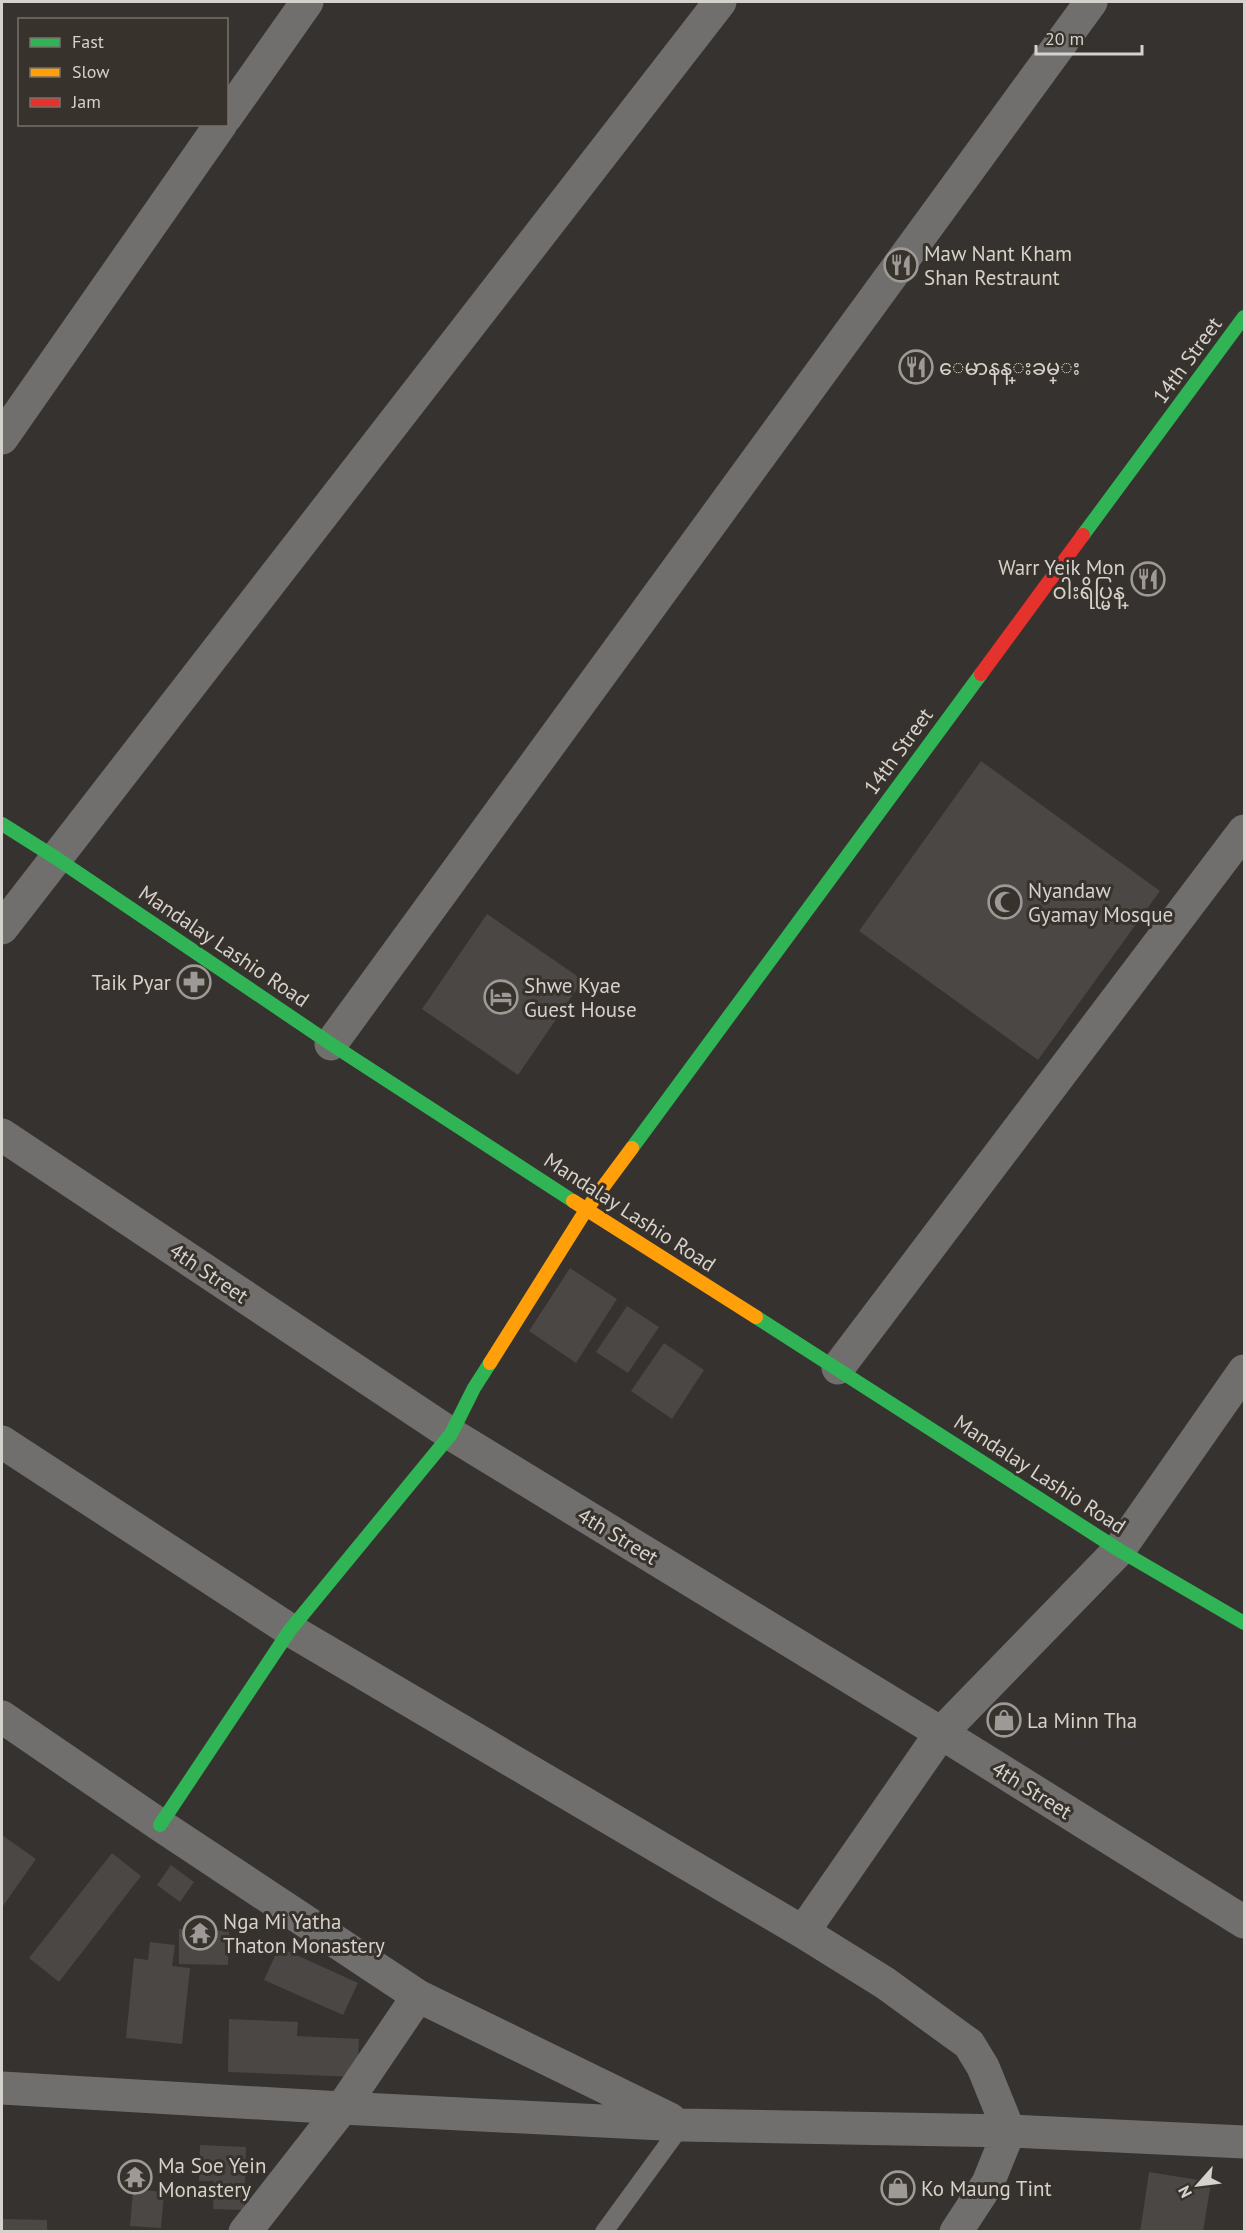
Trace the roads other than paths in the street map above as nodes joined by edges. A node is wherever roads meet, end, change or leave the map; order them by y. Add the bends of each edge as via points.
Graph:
1 (307, 2) edge
2 (720, 2) edge
3 (1091, 2) edge
4 (228, 114) edge
5 (220, 126) edge
6 (1245, 316) edge
7 (2, 438) edge
8 (2, 824) edge
9 (1245, 831) edge
10 (56, 858) junction
11 (2, 928) edge
12 (331, 1044) junction
13 (2, 1135) edge
14 (586, 1210) junction
15 (838, 1368) junction
16 (1245, 1371) edge
17 (451, 1434) junction
18 (2, 1442) edge
19 (1119, 1550) junction
20 (1245, 1623) edge
21 (290, 1630) junction
22 (2, 1718) edge
23 (941, 1733) junction
24 (160, 1825) junction
25 (1245, 1922) edge
26 (803, 1932) junction
27 (418, 1995) junction
28 (2, 2088) edge
29 (342, 2108) junction
30 (682, 2125) junction
31 (1009, 2131) junction
32 (1245, 2142) edge
33 (245, 2232) edge
34 (604, 2232) edge
35 (956, 2232) edge

1 - 4 street
2 - 10 street
3 - 12 street
5 - 7 street
6 - 14 main road, 14th Street
8 - 10 main road, Mandalay Lashio Road
9 - 15 street
10 - 11 street
10 - 12 main road, Mandalay Lashio Road
12 - 14 main road, Mandalay Lashio Road
13 - 17 street, 4th Street
14 - 15 main road, Mandalay Lashio Road
14 - 17 main road, 14th Street via 474,1388
15 - 19 main road, Mandalay Lashio Road
16 - 19 street
17 - 21 main road, 14th Street
17 - 23 street, 4th Street
18 - 21 street
19 - 20 main road, Mandalay Lashio Road
19 - 23 street
21 - 24 main road, 14th Street
21 - 26 street
22 - 24 street
23 - 25 street, 4th Street
23 - 26 street
24 - 27 street
26 - 31 street via 885,1983 969,2044 983,2067
27 - 29 street
27 - 30 street
28 - 29 street
29 - 30 street
29 - 33 street
30 - 31 street
30 - 34 lane
31 - 32 street
31 - 35 street via 988,2183

